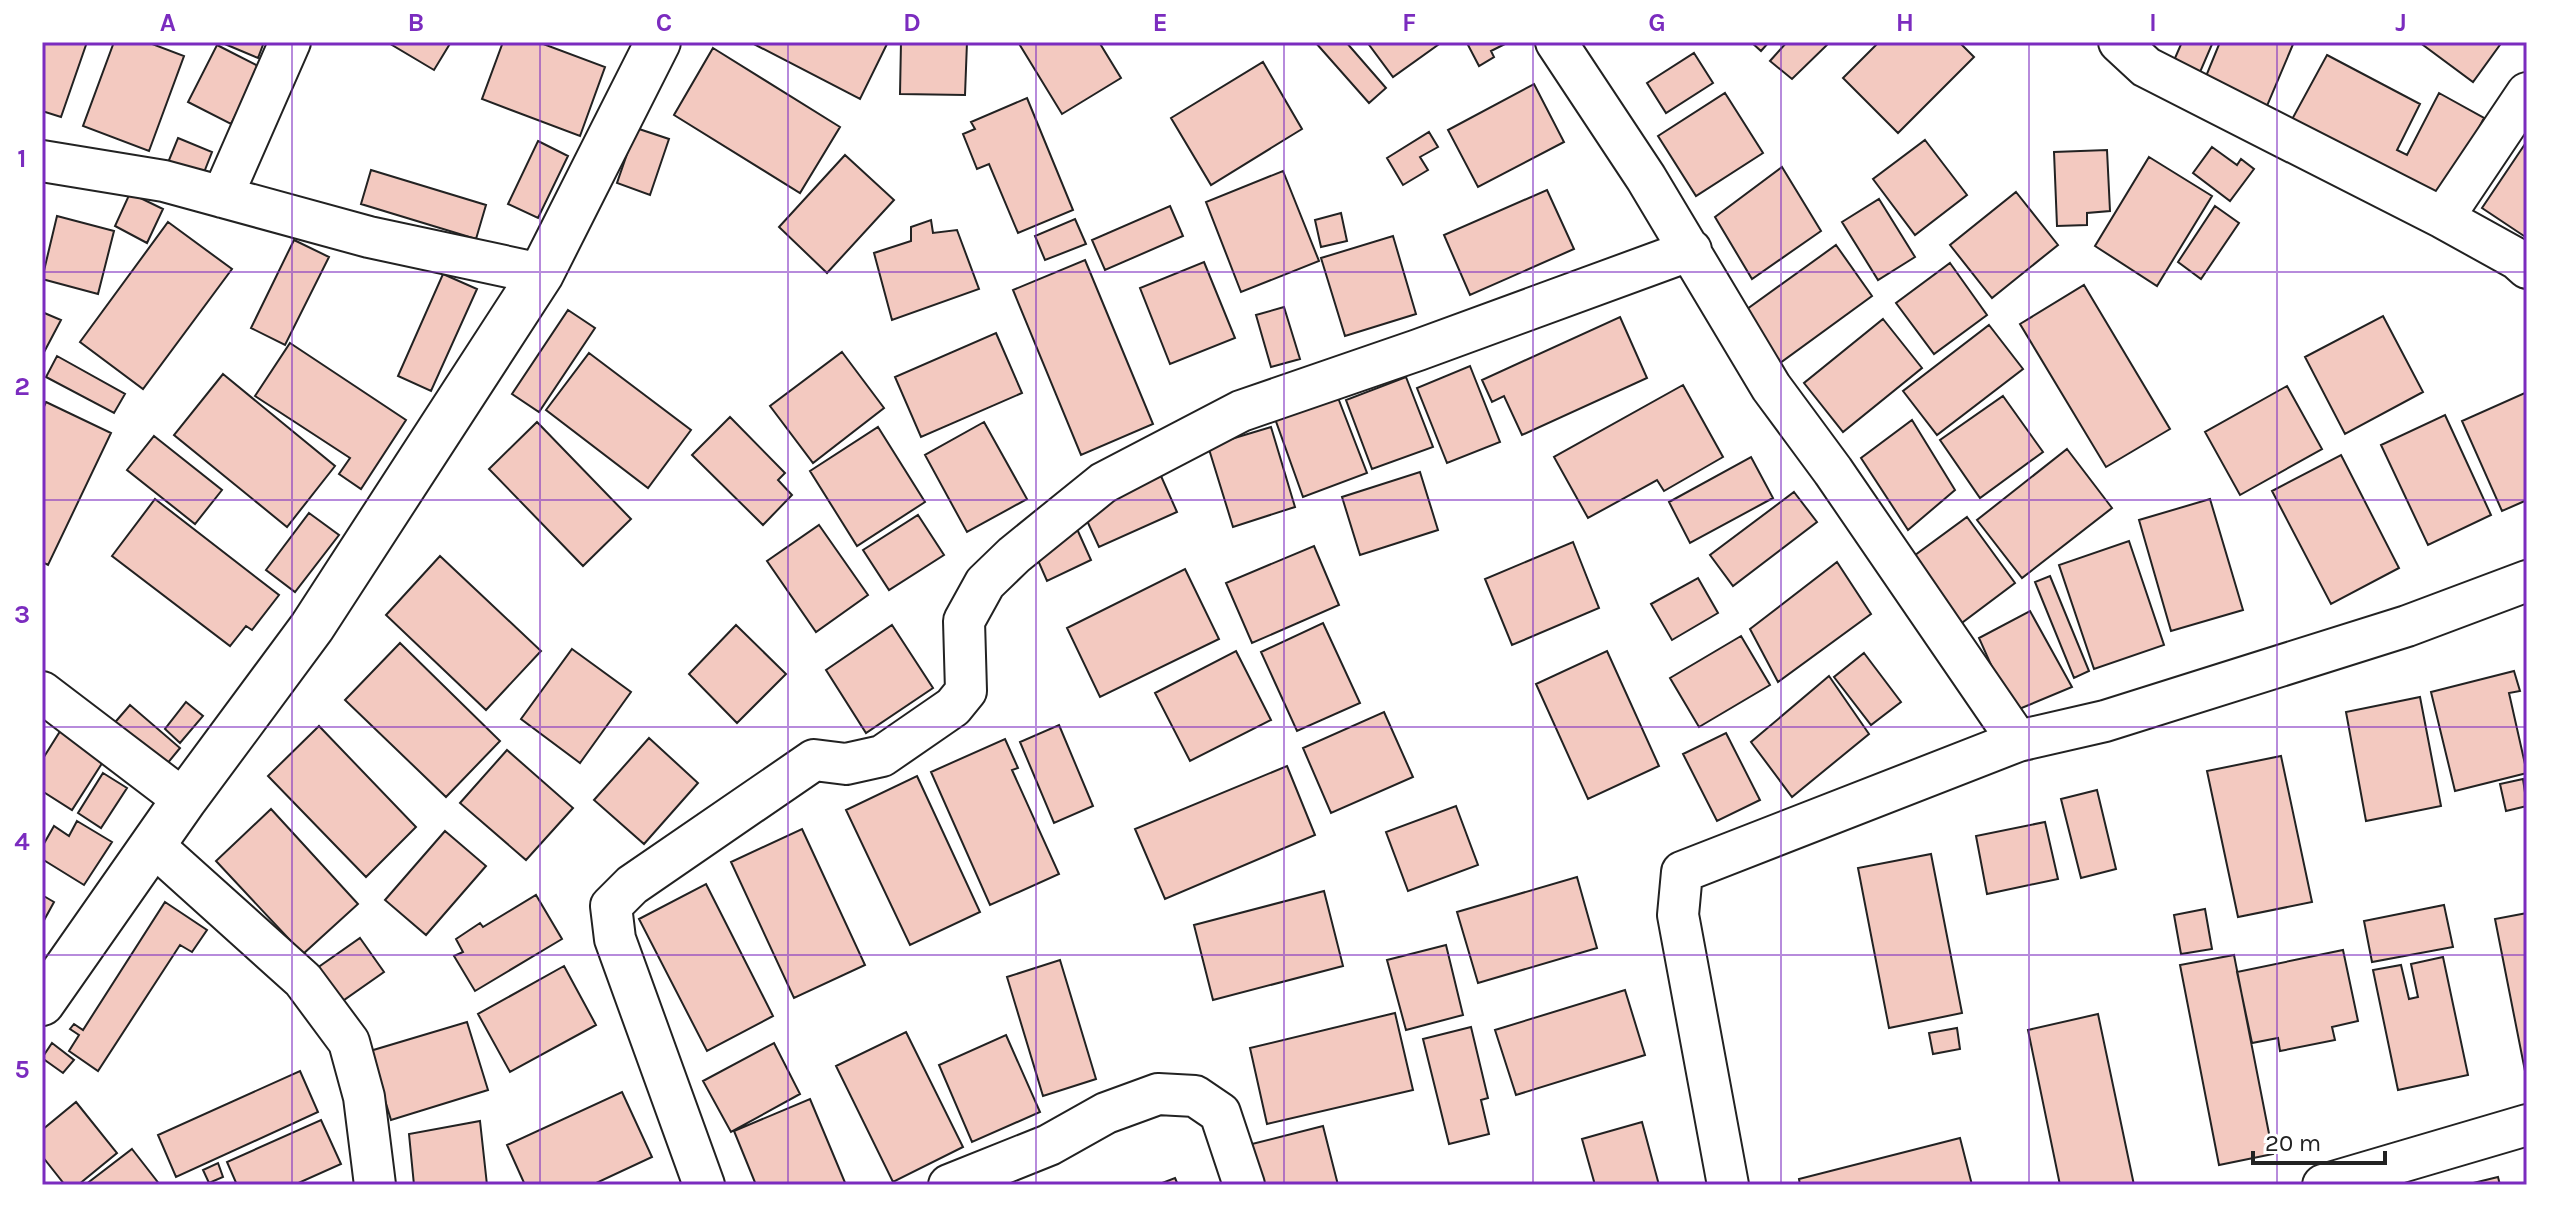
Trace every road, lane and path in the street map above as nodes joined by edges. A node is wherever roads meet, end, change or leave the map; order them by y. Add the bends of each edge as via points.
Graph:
1 (290, 42) edge
2 (658, 42) edge
3 (1556, 42) edge
4 (2119, 42) edge
5 (2527, 93) edge
6 (42, 161) edge
7 (222, 197) junction
8 (2443, 218) junction
9 (1691, 250) junction
10 (2527, 268) edge
11 (541, 274) junction
12 (2527, 581) edge
13 (42, 692) edge
14 (2018, 741) junction
15 (184, 800) junction
16 (153, 845) junction
17 (42, 1003) edge
18 (2527, 1125) edge
19 (375, 1185) edge
20 (704, 1185) edge
21 (949, 1185) edge
22 (1244, 1185) edge
23 (1728, 1185) edge
24 (2323, 1185) edge

1 - 7 street
2 - 11 street
3 - 9 street
4 - 8 street via 2146,67
5 - 8 street
6 - 7 street via 164,181
7 - 11 street via 369,237
8 - 10 street
9 - 14 street via 1771,387
9 - 20 street via 1241,411 1103,483 985,583 964,621 966,691 953,707 882,756 846,764 814,760 632,885 611,906 615,939
11 - 15 street via 312,627
12 - 14 street via 2407,626 2105,721
13 - 15 street
14 - 23 street via 1682,872 1678,915
15 - 16 street
16 - 17 street
16 - 19 street via 303,980 349,1042 364,1097
18 - 24 street
21 - 22 street via 1158,1094 1195,1096 1220,1113

